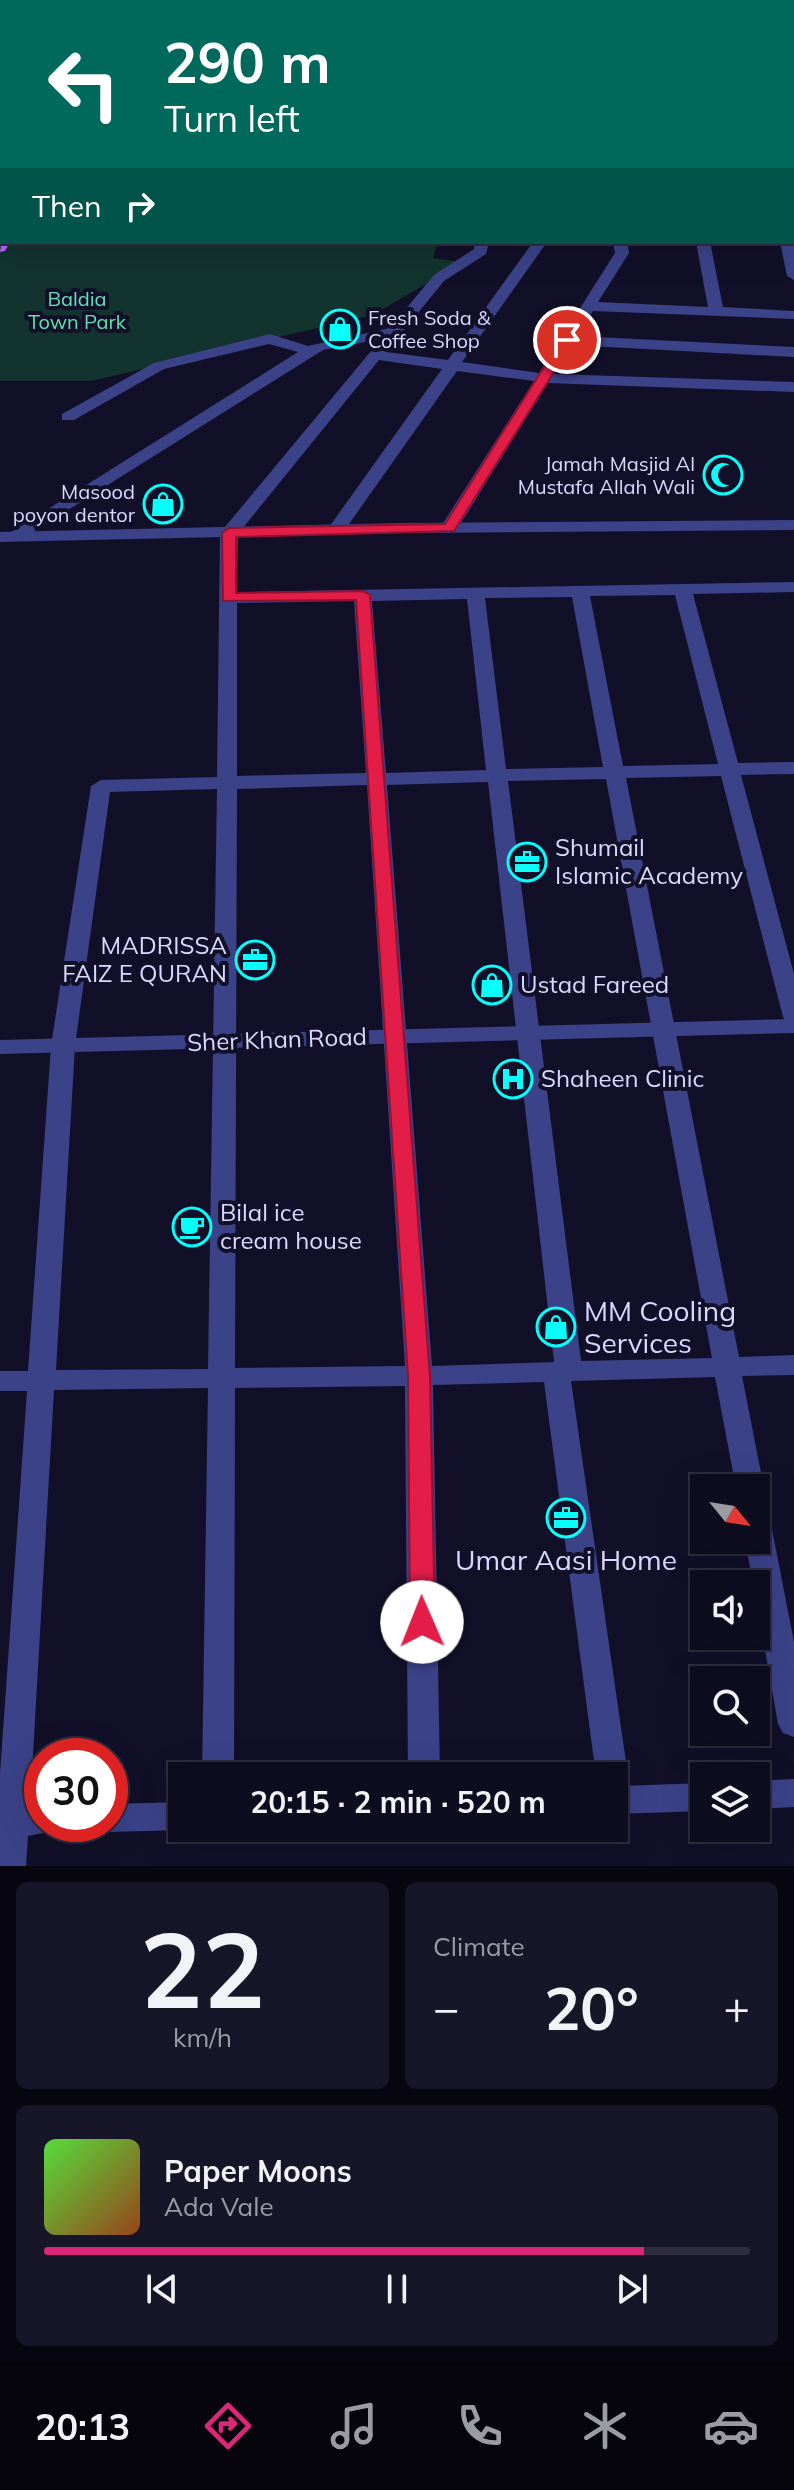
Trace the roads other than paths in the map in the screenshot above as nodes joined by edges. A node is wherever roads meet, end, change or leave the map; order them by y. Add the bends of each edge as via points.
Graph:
1 (482, 244) edge
2 (539, 244) edge
3 (620, 244) edge
4 (703, 244) edge
5 (787, 244) edge
6 (794, 276) edge
7 (589, 306) junction
8 (716, 311) junction
9 (794, 315) edge
10 (394, 332) junction
11 (567, 340) junction
12 (310, 351) junction
13 (794, 352) edge
14 (375, 355) junction
15 (452, 366) junction
16 (544, 378) junction
17 (794, 387) edge
18 (68, 417) dead end
19 (794, 525) edge
20 (449, 528) junction
21 (336, 530) junction
22 (229, 533) junction
23 (7, 536) edge
24 (794, 587) edge
25 (683, 589) junction
26 (580, 591) junction
27 (475, 593) junction
28 (363, 595) junction
29 (228, 598) junction
30 (794, 768) edge
31 (730, 770) junction
32 (614, 772) junction
33 (497, 775) junction
34 (376, 778) junction
35 (226, 781) junction
36 (794, 1017) edge
37 (794, 1026) edge
38 (664, 1030) junction
39 (528, 1033) junction
40 (395, 1037) junction
41 (223, 1042) junction
42 (63, 1046) junction
43 (0, 1047) edge
44 (794, 1365) edge
45 (728, 1367) junction
46 (563, 1372) junction
47 (419, 1376) junction
48 (220, 1378) junction
49 (0, 1381) edge
50 (41, 1381) junction
51 (747, 1474) edge
52 (762, 1554) edge
53 (794, 1724) edge
54 (30, 1738) edge
55 (218, 1762) edge
56 (424, 1762) edge
57 (610, 1762) edge
58 (628, 1793) edge
59 (794, 1793) edge
60 (770, 1794) edge
61 (690, 1796) edge
62 (168, 1816) edge
63 (128, 1818) edge
64 (24, 1831) edge
65 (10, 1866) edge

1 - 10 street via 481,251 439,278
2 - 15 street
3 - 7 street via 622,253
4 - 8 street
5 - 6 street
7 - 8 street
7 - 11 street
8 - 9 street
10 - 12 street
10 - 14 street
11 - 13 street
11 - 16 street
12 - 18 street via 270,339 159,366
12 - 23 street
14 - 15 street
14 - 22 street
15 - 16 street
15 - 21 street
16 - 17 street
16 - 20 street
19 - 20 street
20 - 21 street
21 - 22 street
22 - 23 street
22 - 29 street
24 - 25 street
25 - 26 street
25 - 31 street
26 - 27 street
26 - 32 street
27 - 28 street
27 - 33 street
28 - 29 street
28 - 34 street
29 - 35 street
30 - 31 street
31 - 32 street
31 - 36 street
32 - 33 street
32 - 38 street
33 - 34 street
33 - 39 street
34 - 35 street
34 - 40 street
35 - 41 street
35 - 42 street via 101,786
37 - 38 street, Sher Khan Road
38 - 39 street, Sher Khan Road
38 - 45 street
39 - 40 street, Sher Khan Road
39 - 46 street
40 - 41 street, Sher Khan Road
40 - 47 street
41 - 42 street, Sher Khan Road
41 - 48 street
42 - 43 street, Sher Khan Road
42 - 50 street
44 - 45 street
45 - 46 street
45 - 51 street
46 - 47 street
46 - 57 street
47 - 48 street
47 - 56 street
48 - 50 street
48 - 55 street
49 - 50 street
50 - 54 street
52 - 53 street
58 - 61 street
59 - 60 street
62 - 63 street
64 - 65 street

